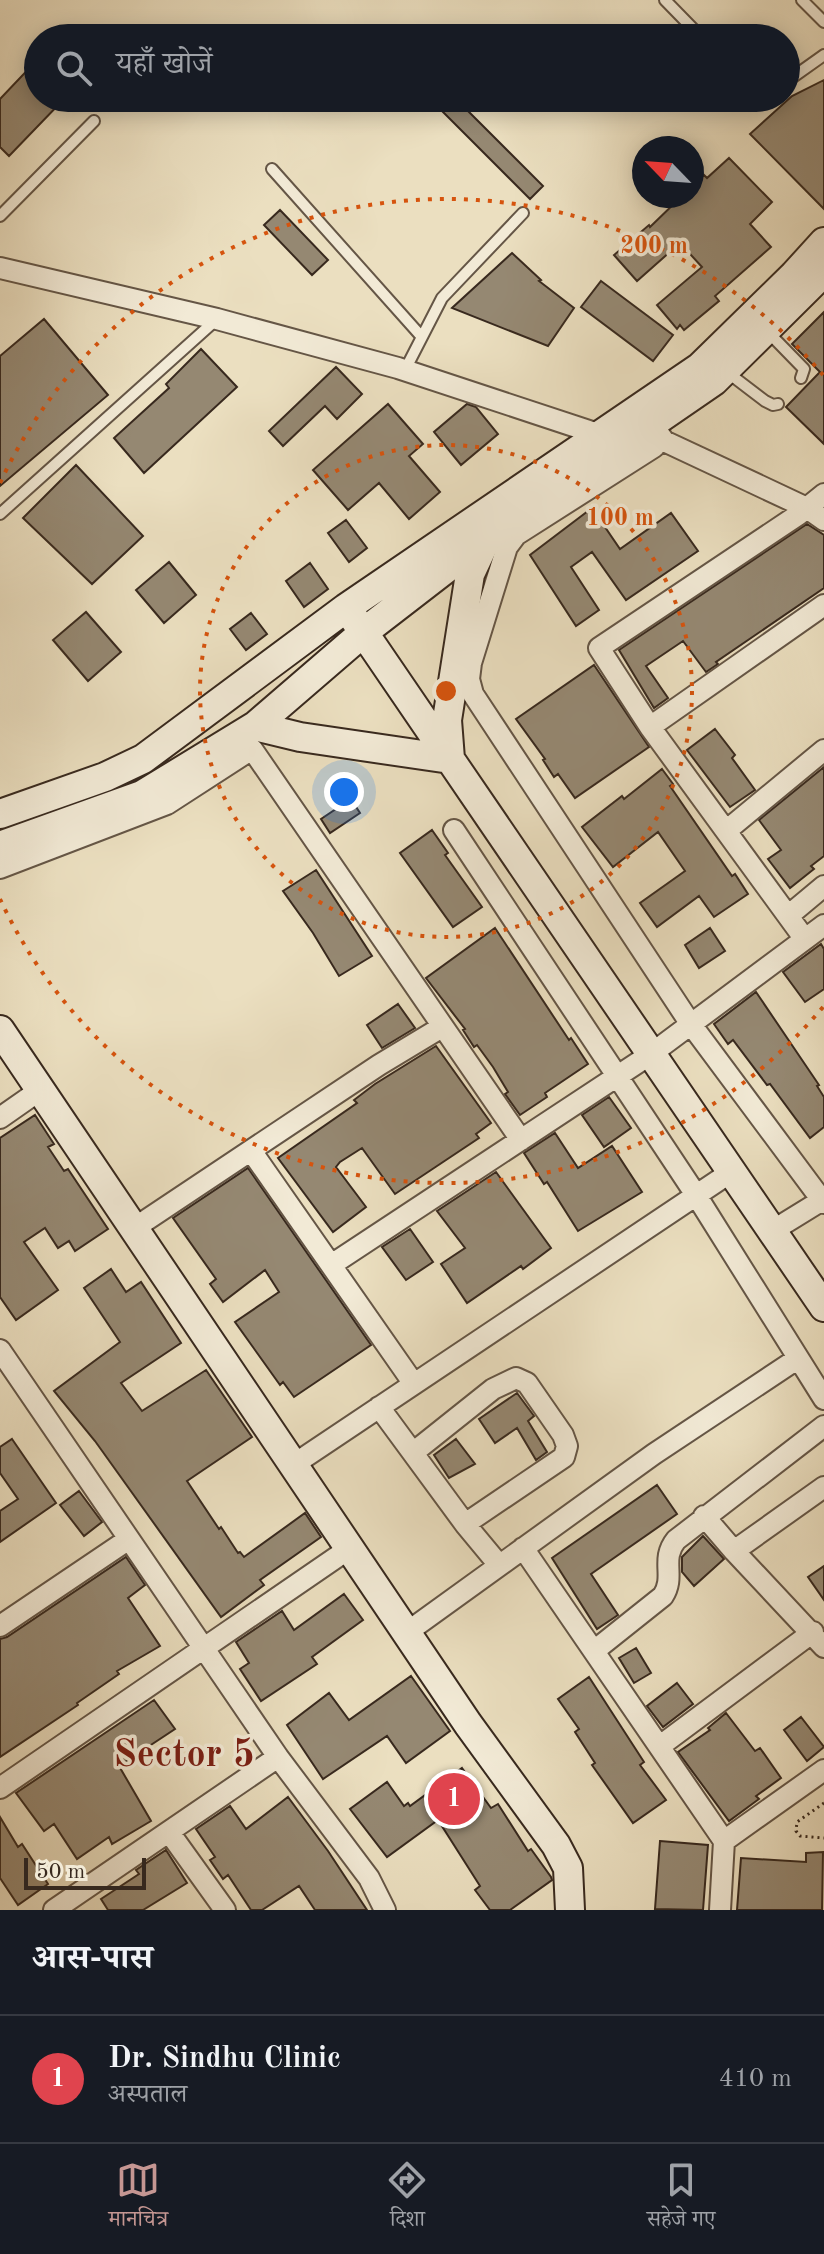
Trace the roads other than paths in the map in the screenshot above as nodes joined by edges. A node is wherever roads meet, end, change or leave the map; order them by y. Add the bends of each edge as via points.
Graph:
1 (665, 0) edge
2 (802, 0) edge
3 (824, 22) edge
4 (688, 24) edge
5 (824, 55) edge
6 (800, 72) edge
7 (94, 121) dead end
8 (272, 169) dead end
9 (523, 213) dead end
10 (0, 216) edge
11 (824, 242) edge
12 (1, 269) edge
13 (808, 278) edge
14 (217, 319) junction
15 (765, 330) junction
16 (421, 336) junction
17 (405, 370) junction
18 (725, 370) junction
19 (801, 378) dead end
20 (778, 404) dead end
21 (648, 426) junction
22 (610, 438) junction
23 (824, 494) edge
24 (0, 514) edge
25 (815, 514) edge
26 (487, 537) junction
27 (346, 608) junction
28 (822, 610) edge
29 (364, 632) junction
30 (255, 726) junction
31 (650, 727) junction
32 (824, 750) edge
33 (450, 759) junction
34 (0, 814) edge
35 (454, 830) dead end
36 (726, 831) junction
37 (0, 846) edge
38 (0, 868) edge
39 (824, 886) edge
40 (788, 916) junction
41 (824, 925) edge
42 (804, 938) junction
43 (690, 1023) junction
44 (442, 1027) junction
45 (0, 1030) edge
46 (651, 1054) junction
47 (618, 1075) junction
48 (40, 1090) junction
49 (0, 1118) edge
50 (521, 1140) junction
51 (252, 1152) junction
52 (731, 1172) junction
53 (696, 1195) junction
54 (823, 1201) edge
55 (133, 1229) junction
56 (772, 1231) junction
57 (331, 1265) junction
58 (824, 1307) edge
59 (0, 1350) edge
60 (797, 1359) junction
61 (414, 1384) junction
62 (824, 1399) edge
63 (379, 1407) junction
64 (824, 1426) edge
65 (414, 1452) junction
66 (293, 1465) junction
67 (824, 1487) edge
68 (704, 1516) junction
69 (465, 1524) junction
70 (129, 1539) junction
71 (350, 1548) junction
72 (523, 1548) junction
73 (734, 1551) junction
74 (499, 1565) junction
75 (0, 1626) edge
76 (406, 1633) junction
77 (818, 1639) edge
78 (204, 1648) junction
79 (594, 1651) junction
80 (660, 1746) junction
81 (278, 1757) junction
82 (824, 1770) edge
83 (0, 1788) edge
84 (169, 1832) junction
85 (724, 1841) junction
86 (78, 1903) edge
87 (54, 1910) edge
88 (225, 1910) edge
89 (385, 1910) edge
90 (570, 1910) edge
91 (720, 1910) edge

1 - 4 lane
2 - 3 lane
5 - 6 lane
7 - 10 lane
8 - 16 lane
9 - 16 lane via 442,298
11 - 13 main road
12 - 14 street
13 - 15 main road
13 - 21 main road via 700,367
14 - 17 street
14 - 24 lane
15 - 18 main road
15 - 19 lane via 804,369
16 - 17 lane
17 - 22 street
18 - 20 lane via 765,401
18 - 21 main road
21 - 22 main road
21 - 25 street via 664,441
21 - 43 street via 507,547 469,679 473,694
22 - 26 main road
22 - 27 main road
23 - 25 street
25 - 31 street via 599,648
26 - 29 main road
26 - 33 main road via 470,574 447,720
27 - 29 main road
27 - 34 main road via 143,759
28 - 31 street
29 - 30 main road
29 - 33 main road
30 - 33 main road
30 - 37 main road via 142,795
31 - 36 street
32 - 36 street
33 - 46 main road
35 - 47 street
36 - 40 street
38 - 44 street via 167,804 252,749
39 - 40 street
40 - 42 street
41 - 42 street
42 - 43 street
43 - 46 street
43 - 54 street
44 - 50 street
44 - 51 street
45 - 48 main road
46 - 47 street
46 - 52 main road
47 - 50 street
47 - 53 street
48 - 49 street
48 - 55 main road
50 - 57 street
51 - 55 street
51 - 57 street
52 - 53 street
52 - 56 main road
53 - 60 street
53 - 61 street
54 - 56 street
55 - 66 main road
56 - 58 main road
57 - 61 street
59 - 70 street
60 - 62 street
60 - 72 street
61 - 63 street
63 - 65 street
63 - 66 street
64 - 68 street
65 - 69 street
65 - 69 street via 493,1389 516,1378 527,1383 563,1435 564,1457
66 - 71 main road
67 - 73 street
68 - 73 street
68 - 79 street via 669,1548 669,1586 663,1596
69 - 74 street
70 - 75 street
70 - 78 street
71 - 76 main road
71 - 78 street
72 - 74 street
72 - 79 street
73 - 77 street
74 - 76 street
76 - 90 main road via 556,1845 568,1868
77 - 80 street
78 - 81 street
78 - 83 street
79 - 80 street
80 - 85 street
81 - 84 street
81 - 89 street via 369,1878
82 - 85 street
84 - 86 street
84 - 88 street
85 - 91 street
86 - 87 street

